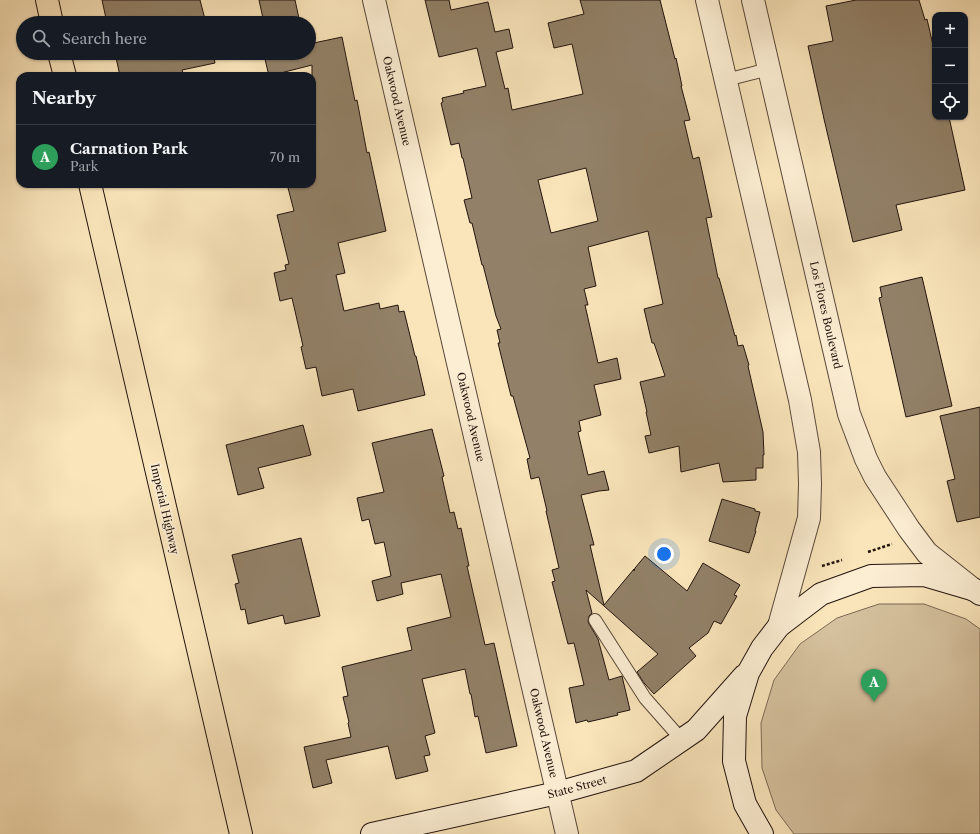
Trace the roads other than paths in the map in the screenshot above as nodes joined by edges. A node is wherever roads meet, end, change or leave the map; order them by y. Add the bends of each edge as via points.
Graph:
1 (47, 0) edge
2 (374, 0) edge
3 (707, 0) edge
4 (753, 0) edge
5 (50, 16) edge
6 (61, 60) edge
7 (769, 69) junction
8 (64, 72) edge
9 (726, 80) junction
10 (91, 188) edge
11 (977, 592) edge
12 (595, 620) dead end
13 (779, 626) junction
14 (748, 673) junction
15 (682, 740) junction
16 (557, 793) junction
17 (241, 834) edge
18 (372, 834) edge
19 (567, 834) edge
20 (762, 834) edge

1 - 5 main road
2 - 16 street, Oakwood Avenue
3 - 9 street
4 - 7 street, Los Flores Boulevard
6 - 8 main road
7 - 9 lane
7 - 11 street, Los Flores Boulevard via 849,414 866,459 875,478 927,553
9 - 13 street via 800,400 809,452 808,518
10 - 17 main road, Imperial Highway
11 - 13 street via 924,575 871,576 821,594
12 - 15 lane via 645,698
13 - 14 street via 762,648
14 - 15 street, State Street via 696,730
14 - 20 street via 735,716 734,761 745,804
15 - 16 street, State Street via 636,771
16 - 18 street, State Street
16 - 19 street, Oakwood Avenue

